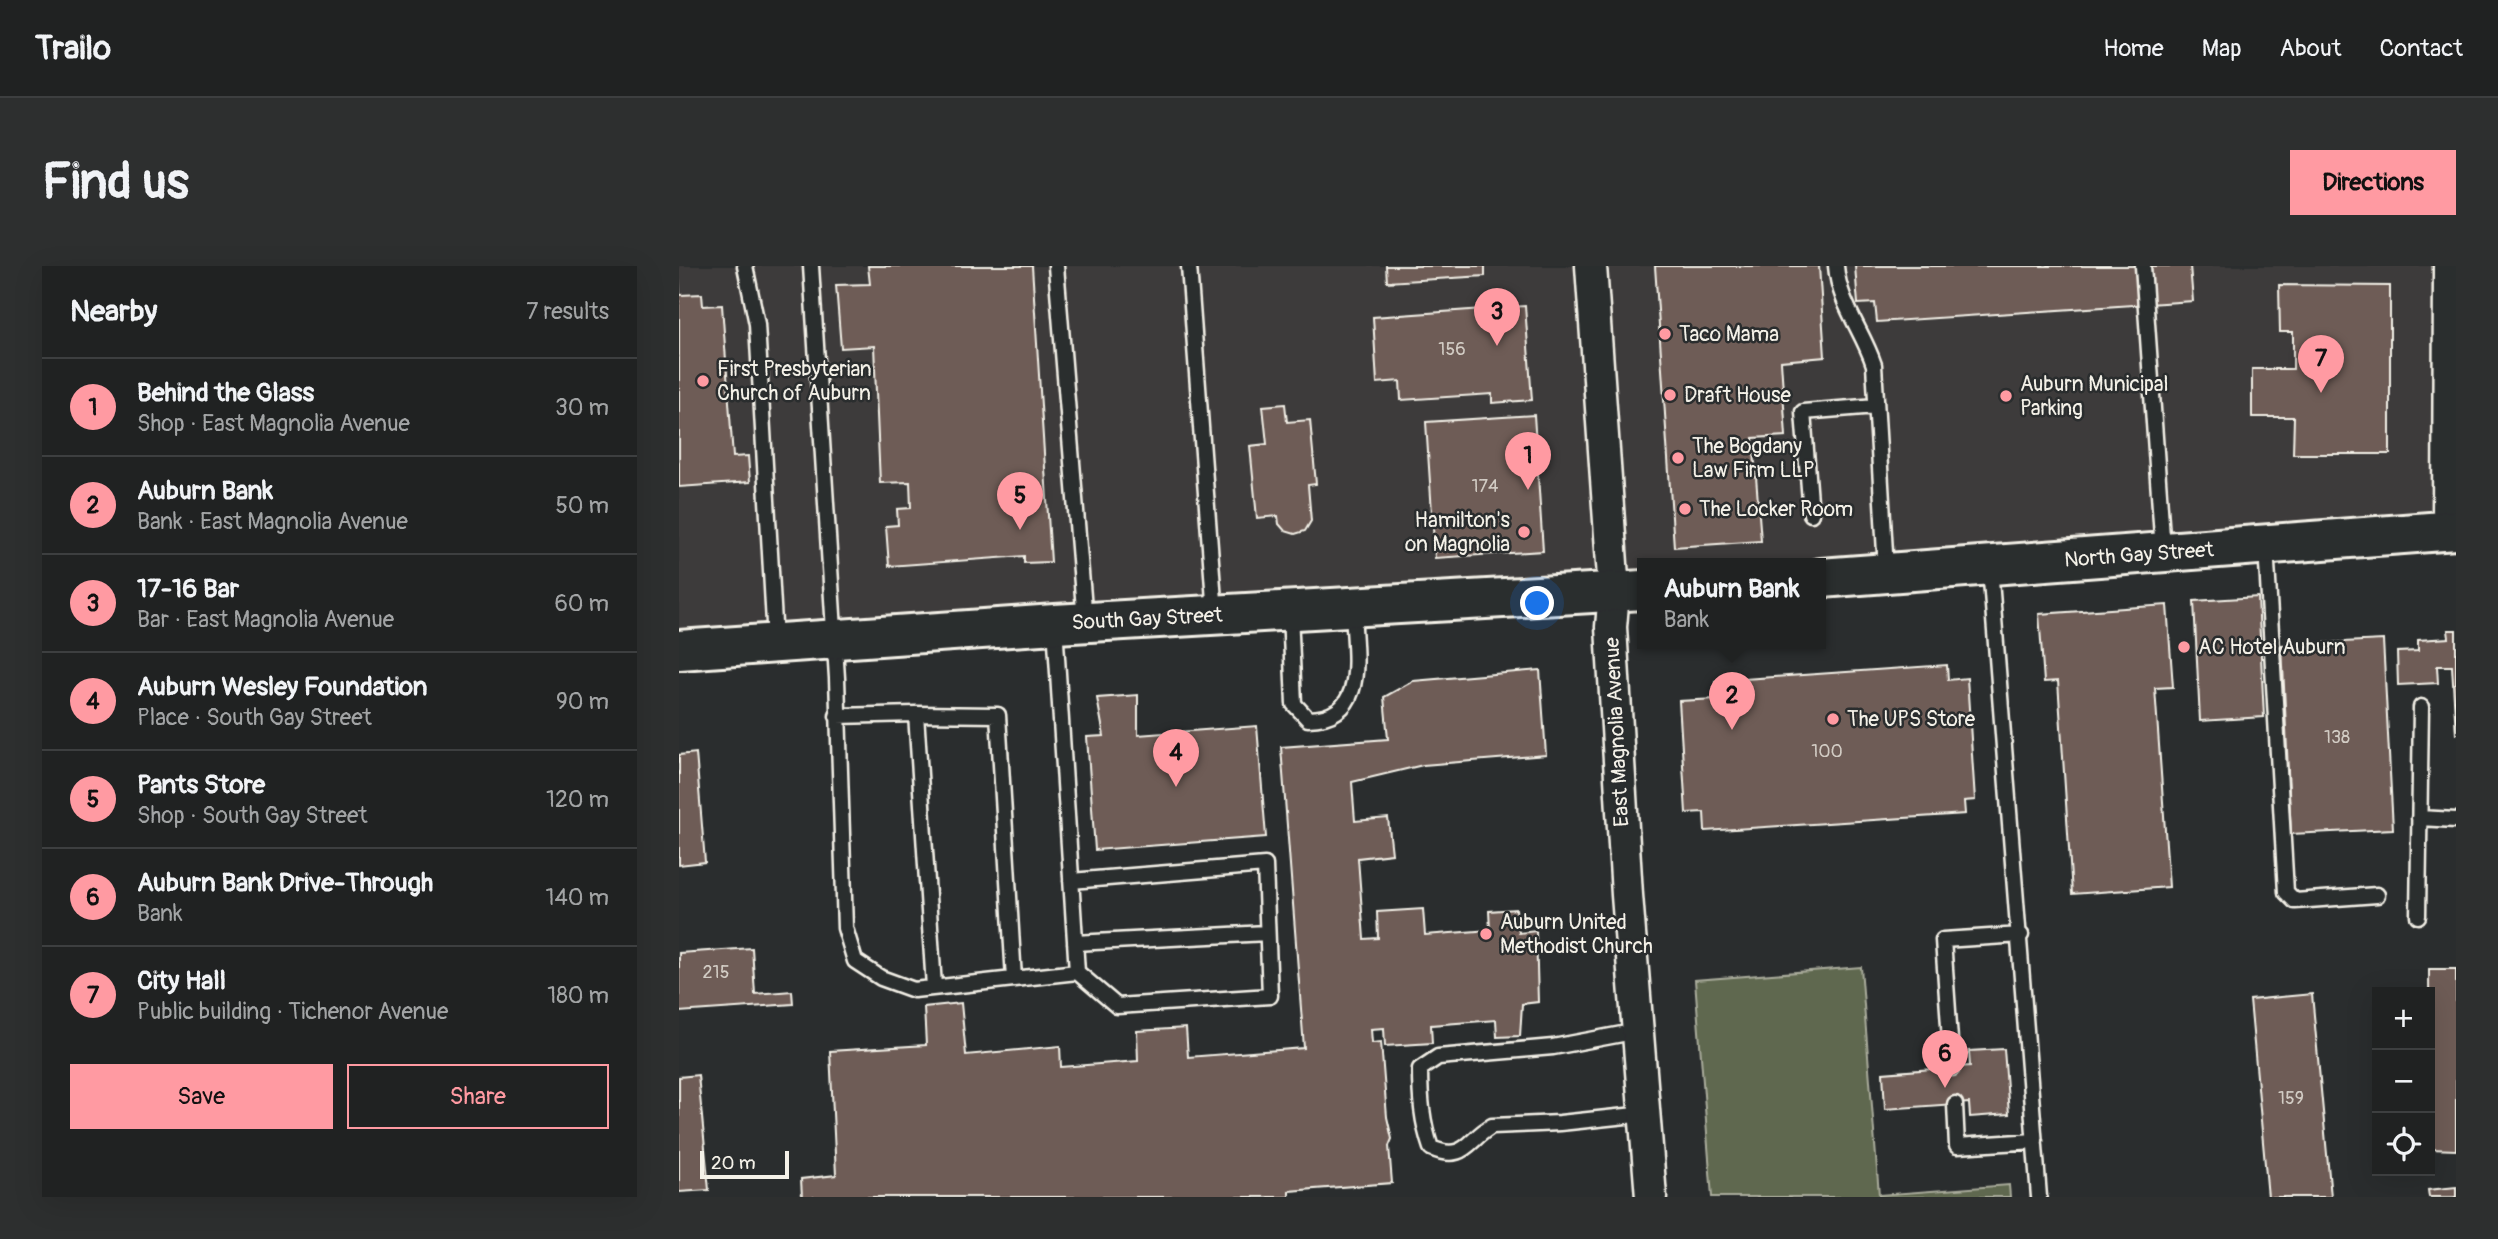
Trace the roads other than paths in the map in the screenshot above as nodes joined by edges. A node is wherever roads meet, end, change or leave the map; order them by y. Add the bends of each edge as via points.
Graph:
1 (744, 266) edge
2 (811, 266) edge
3 (1056, 266) edge
4 (1189, 266) edge
5 (1591, 266) edge
6 (1836, 266) edge
7 (2143, 266) edge
8 (2452, 282) edge
9 (1876, 407) junction
10 (1811, 514) dead end
11 (2452, 531) edge
12 (2266, 546) junction
13 (2163, 554) junction
14 (1990, 566) junction
15 (1886, 573) junction
16 (1826, 578) edge
17 (1629, 591) edge
18 (1353, 607) junction
19 (1290, 611) junction
20 (1215, 615) junction
21 (1070, 623) junction
22 (835, 641) junction
23 (775, 645) junction
24 (679, 650) edge
25 (2421, 707) dead end
26 (916, 714) junction
27 (837, 716) junction
28 (2419, 818) junction
29 (2456, 820) edge
30 (1071, 881) junction
31 (2378, 895) dead end
32 (2417, 916) dead end
33 (1268, 933) junction
34 (2021, 935) junction
35 (1075, 943) junction
36 (1077, 972) junction
37 (1014, 979) junction
38 (934, 987) junction
39 (1638, 1031) junction
40 (1952, 1068) dead end
41 (1955, 1104) dead end
42 (1645, 1114) junction
43 (2035, 1141) junction
44 (1651, 1197) edge
45 (2039, 1197) edge

1 - 23 lane via 757,324
2 - 22 lane
3 - 21 lane
4 - 20 lane
5 - 17 street, East Magnolia Avenue
6 - 9 lane via 1853,324 1866,340 1874,365
7 - 13 lane
8 - 11 street
9 - 10 lane via 1803,412
9 - 15 lane
11 - 12 street, North Gay Street
12 - 13 street, North Gay Street
12 - 31 lane via 2286,892 2295,901
13 - 14 street, North Gay Street
14 - 15 street, North Gay Street
14 - 34 lane
15 - 16 street, North Gay Street
17 - 18 street, South Gay Street
17 - 39 street, East Magnolia Avenue via 1611,627
18 - 19 street, South Gay Street
18 - 19 lane via 1354,689 1346,706 1328,719 1308,719 1294,705
19 - 20 street, South Gay Street
20 - 21 street, South Gay Street
21 - 22 street, South Gay Street
21 - 30 lane
22 - 23 street, South Gay Street
22 - 27 lane
23 - 24 street, South Gay Street
25 - 28 lane
26 - 27 lane
26 - 37 lane via 998,715
26 - 38 lane
27 - 38 lane via 845,928 855,961 881,978 914,990
28 - 29 lane
28 - 32 lane
30 - 33 lane via 1265,865
30 - 35 lane
33 - 35 lane
33 - 36 lane via 1270,996 1117,1006
34 - 40 lane via 1943,940
34 - 43 lane
35 - 36 lane
36 - 37 lane
37 - 38 lane
39 - 42 street, East Magnolia Avenue
39 - 42 lane via 1553,1047 1438,1057 1420,1069 1420,1099 1431,1148 1444,1154 1467,1147 1492,1126
41 - 43 lane via 1957,1146
42 - 44 street, East Magnolia Avenue
43 - 45 lane

